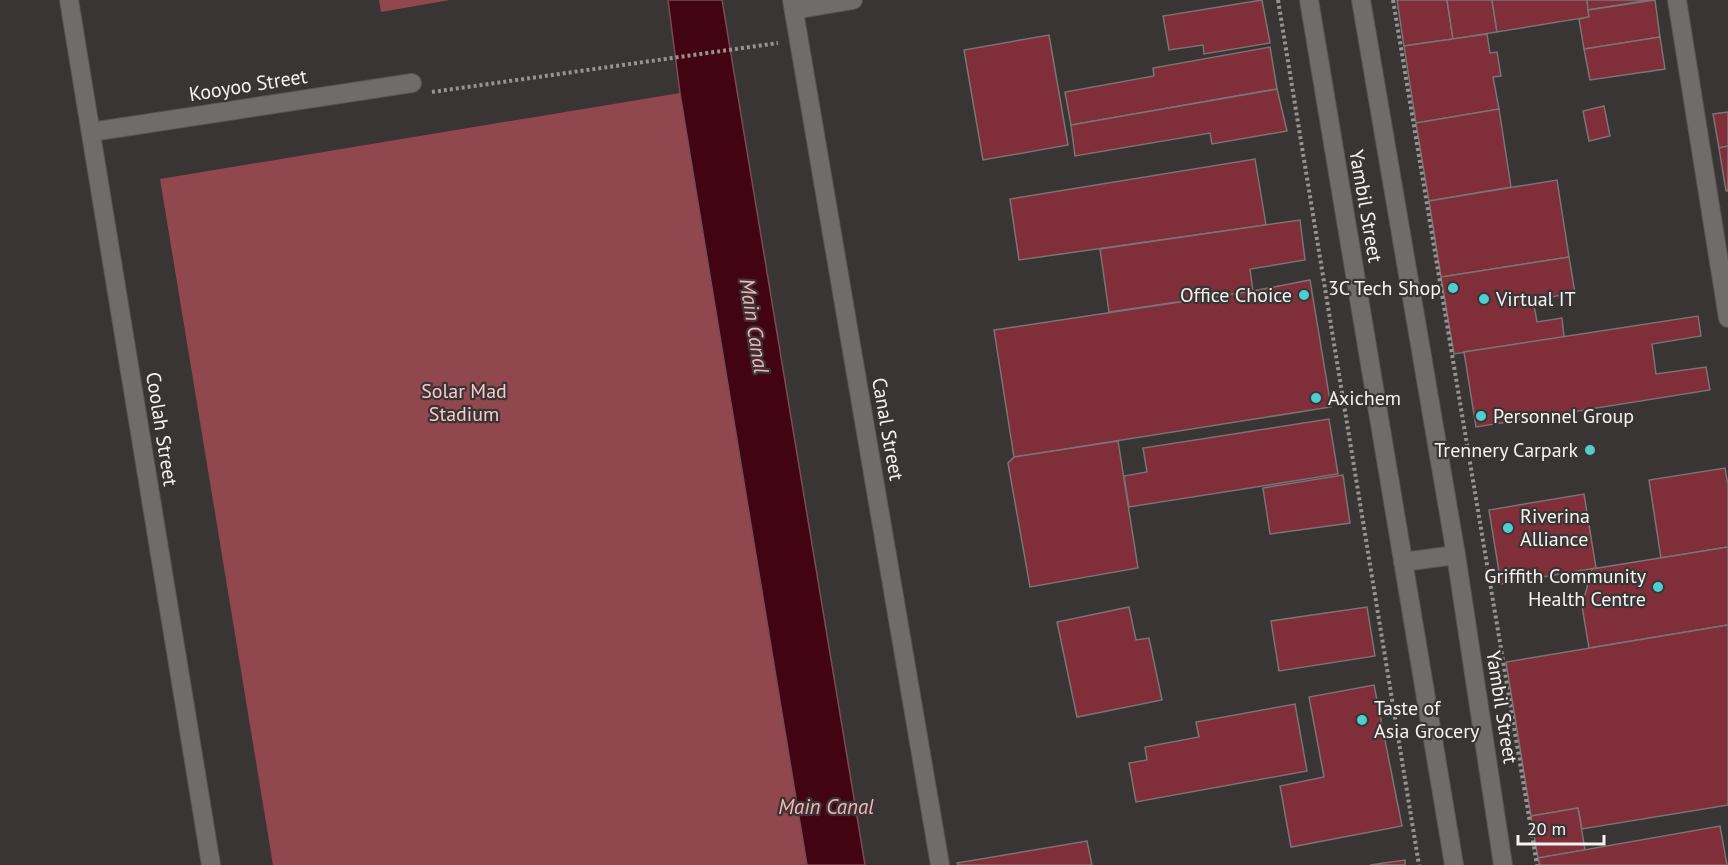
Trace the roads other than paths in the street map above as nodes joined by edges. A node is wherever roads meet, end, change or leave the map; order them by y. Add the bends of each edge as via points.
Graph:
1 (69, 0) edge
2 (853, 0) edge
3 (1309, 0) edge
4 (1361, 0) edge
5 (1677, 0) edge
6 (793, 5) edge
7 (412, 83) road end
8 (91, 132) junction
9 (1728, 318) edge
10 (1456, 555) junction
11 (1403, 562) junction
12 (211, 865) edge
13 (940, 865) edge
14 (1454, 865) edge
15 (1503, 865) edge

1 - 8 street, Coolah Street
2 - 6 street
3 - 11 street, Yambil Street
4 - 10 street, Yambil Street
5 - 9 street
6 - 13 street, Canal Street
7 - 8 street, Kooyoo Street
8 - 12 street, Coolah Street
10 - 11 street
10 - 15 street, Yambil Street
11 - 14 street, Yambil Street

